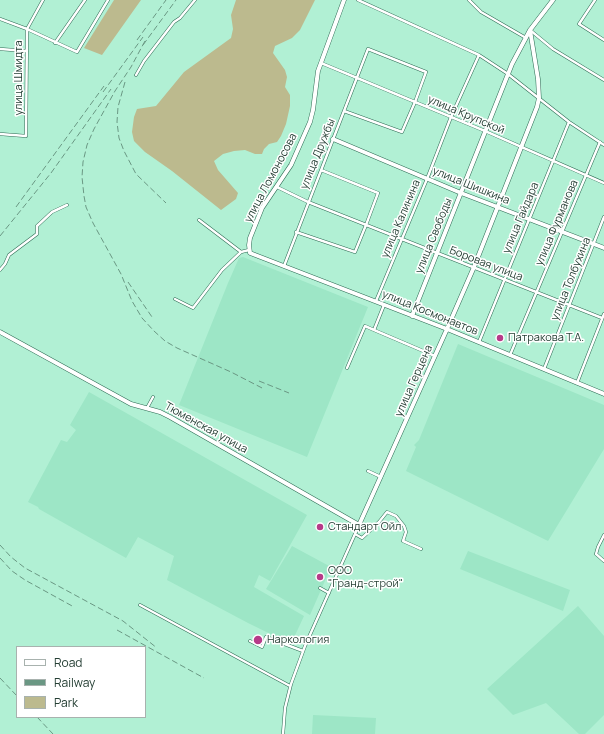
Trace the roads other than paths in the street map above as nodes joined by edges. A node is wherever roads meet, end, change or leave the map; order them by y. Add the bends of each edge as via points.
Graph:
1 (43, 0) edge
2 (85, 0) edge
3 (108, 0) edge
4 (194, 0) edge
5 (344, 0) edge
6 (358, 0) edge
7 (469, 0) edge
8 (552, 0) edge
9 (595, 0) edge
10 (0, 19) edge
11 (27, 29) junction
12 (530, 30) junction
13 (526, 38) junction
14 (604, 40) edge
15 (55, 43) junction
16 (0, 49) edge
17 (27, 51) junction
18 (479, 55) junction
19 (321, 63) junction
20 (508, 74) junction
21 (136, 75) dead end
22 (357, 78) junction
23 (604, 80) edge
24 (538, 98) junction
25 (415, 102) junction
26 (344, 111) junction
27 (451, 117) junction
28 (569, 122) junction
29 (485, 131) junction
30 (0, 134) edge
31 (333, 139) junction
32 (600, 142) junction
33 (604, 145) edge
34 (521, 147) junction
35 (553, 161) junction
36 (321, 170) junction
37 (586, 175) junction
38 (427, 179) junction
39 (604, 183) edge
40 (277, 187) junction
41 (461, 193) junction
42 (308, 202) junction
43 (66, 205) dead end
44 (498, 206) junction
45 (604, 217) edge
46 (529, 219) junction
47 (199, 220) dead end
48 (366, 225) junction
49 (296, 232) junction
50 (563, 232) junction
51 (402, 240) junction
52 (593, 243) junction
53 (604, 248) edge
54 (249, 250) junction
55 (241, 252) junction
56 (437, 254) junction
57 (284, 266) junction
58 (474, 267) junction
59 (0, 270) edge
60 (504, 279) junction
61 (536, 292) junction
62 (175, 299) dead end
63 (376, 301) junction
64 (384, 305) junction
65 (569, 305) junction
66 (604, 314) edge
67 (412, 316) junction
68 (602, 318) junction
69 (447, 329) junction
70 (374, 330) junction
71 (0, 332) edge
72 (479, 342) junction
73 (510, 355) junction
74 (435, 356) junction
75 (347, 368) dead end
76 (544, 369) junction
77 (577, 383) junction
78 (604, 394) edge
79 (153, 397) dead end
80 (147, 409) junction
81 (368, 471) dead end
82 (381, 477) junction
83 (359, 525) junction
84 (355, 534) junction
85 (604, 535) edge
86 (421, 549) dead end
87 (604, 562) edge
88 (320, 588) dead end
89 (329, 593) junction
90 (140, 605) dead end
91 (250, 642) dead end
92 (303, 651) junction
93 (290, 686) junction
94 (283, 734) edge

1 - 11 street, улица Шмидта
2 - 15 street
3 - 15 street via 77,52
4 - 21 street via 152,50
5 - 19 street, улица Ломоносова
6 - 18 street
7 - 13 street via 481,12
8 - 12 street
9 - 14 street via 579,24
10 - 11 street
11 - 15 street
11 - 17 street, улица Шмидта
12 - 13 street, улица Свободы
12 - 23 street via 553,49
12 - 24 street, улица Герцена via 538,79
13 - 20 street, улица Свободы
16 - 17 street
17 - 30 street, улица Шмидта via 26,136
18 - 20 street
18 - 27 street, улица Калинина
19 - 22 street, улица Крупской
19 - 40 street, улица Ломоносова via 316,78 310,122 291,165
20 - 24 street
20 - 29 street, улица Свободы
22 - 25 street, улица Крупской
22 - 25 street, улица Дружбы via 368,49 426,72
22 - 26 street, улица Дружбы
24 - 28 street
24 - 34 street, улица Герцена via 537,107
25 - 26 street via 402,132
25 - 27 street, улица Крупской
26 - 31 street, улица Дружбы
27 - 29 street, улица Крупской
27 - 38 street, улица Калинина
28 - 32 street
28 - 35 street, улица Гайдара
29 - 34 street, улица Крупской
29 - 41 street, улица Свободы
31 - 36 street, улица Дружбы
31 - 38 street, улица Шишкина
32 - 33 street
32 - 37 street, улица Фурманова
34 - 35 street, улица Крупской
34 - 44 street, улица Герцена
35 - 37 street, улица Крупской
35 - 46 street, улица Гайдара
36 - 42 street, улица Дружбы
36 - 48 street via 378,193
37 - 39 street, улица Крупской
37 - 50 street, улица Фурманова
38 - 41 street, улица Шишкина
38 - 51 street, улица Калинина
40 - 42 street, Боровая улица
40 - 54 street, улица Ломоносова via 262,208 250,238
41 - 44 street, улица Шишкина
41 - 56 street, улица Свободы
42 - 48 street, Боровая улица
42 - 49 street, улица Дружбы
43 - 59 street via 52,212 37,226 36,234 9,255
44 - 46 street, улица Шишкина
44 - 58 street, улица Герцена
45 - 52 street, улица Толбухина
46 - 50 street, улица Шишкина
46 - 60 street, улица Гайдара
47 - 55 street
48 - 49 street via 355,252
48 - 51 street, Боровая улица
49 - 57 street, улица Дружбы
50 - 52 street, улица Шишкина
50 - 61 street, улица Фурманова
51 - 56 street, Боровая улица
51 - 63 street, улица Калинина
52 - 53 street, улица Шишкина
52 - 65 street, улица Толбухина
54 - 55 street
54 - 57 street, улица Космонавтов
55 - 62 street via 222,270 193,308
56 - 58 street, Боровая улица
56 - 67 street, улица Свободы
57 - 63 street, улица Космонавтов
58 - 60 street, Боровая улица
58 - 69 street, улица Герцена
60 - 61 street, Боровая улица
60 - 72 street, улица Гайдара
61 - 65 street, Боровая улица
61 - 73 street, улица Фурманова
63 - 64 street, улица Космонавтов
64 - 67 street, улица Космонавтов
64 - 70 street
65 - 68 street, Боровая улица
65 - 76 street, улица Толбухина
66 - 68 street
67 - 69 street, улица Космонавтов
68 - 77 street
69 - 72 street, улица Космонавтов
69 - 74 street, улица Герцена
70 - 74 street
70 - 75 street via 365,326
71 - 80 street, Тюменская улица via 111,394
72 - 73 street, улица Космонавтов
73 - 76 street, улица Космонавтов
74 - 82 street, улица Герцена
76 - 77 street, улица Космонавтов
77 - 78 street, улица Космонавтов
79 - 80 street
80 - 83 street, Тюменская улица via 170,417
81 - 82 street
82 - 83 street, улица Герцена
83 - 84 street, улица Герцена
84 - 86 street via 362,538 387,512 396,516 404,526 406,532 403,541
84 - 89 street, улица Герцена
85 - 87 street via 596,554
88 - 89 street
89 - 92 street, улица Герцена
90 - 93 street
91 - 92 street via 262,647 266,637
92 - 93 street, улица Герцена
93 - 94 street, улица Герцена

